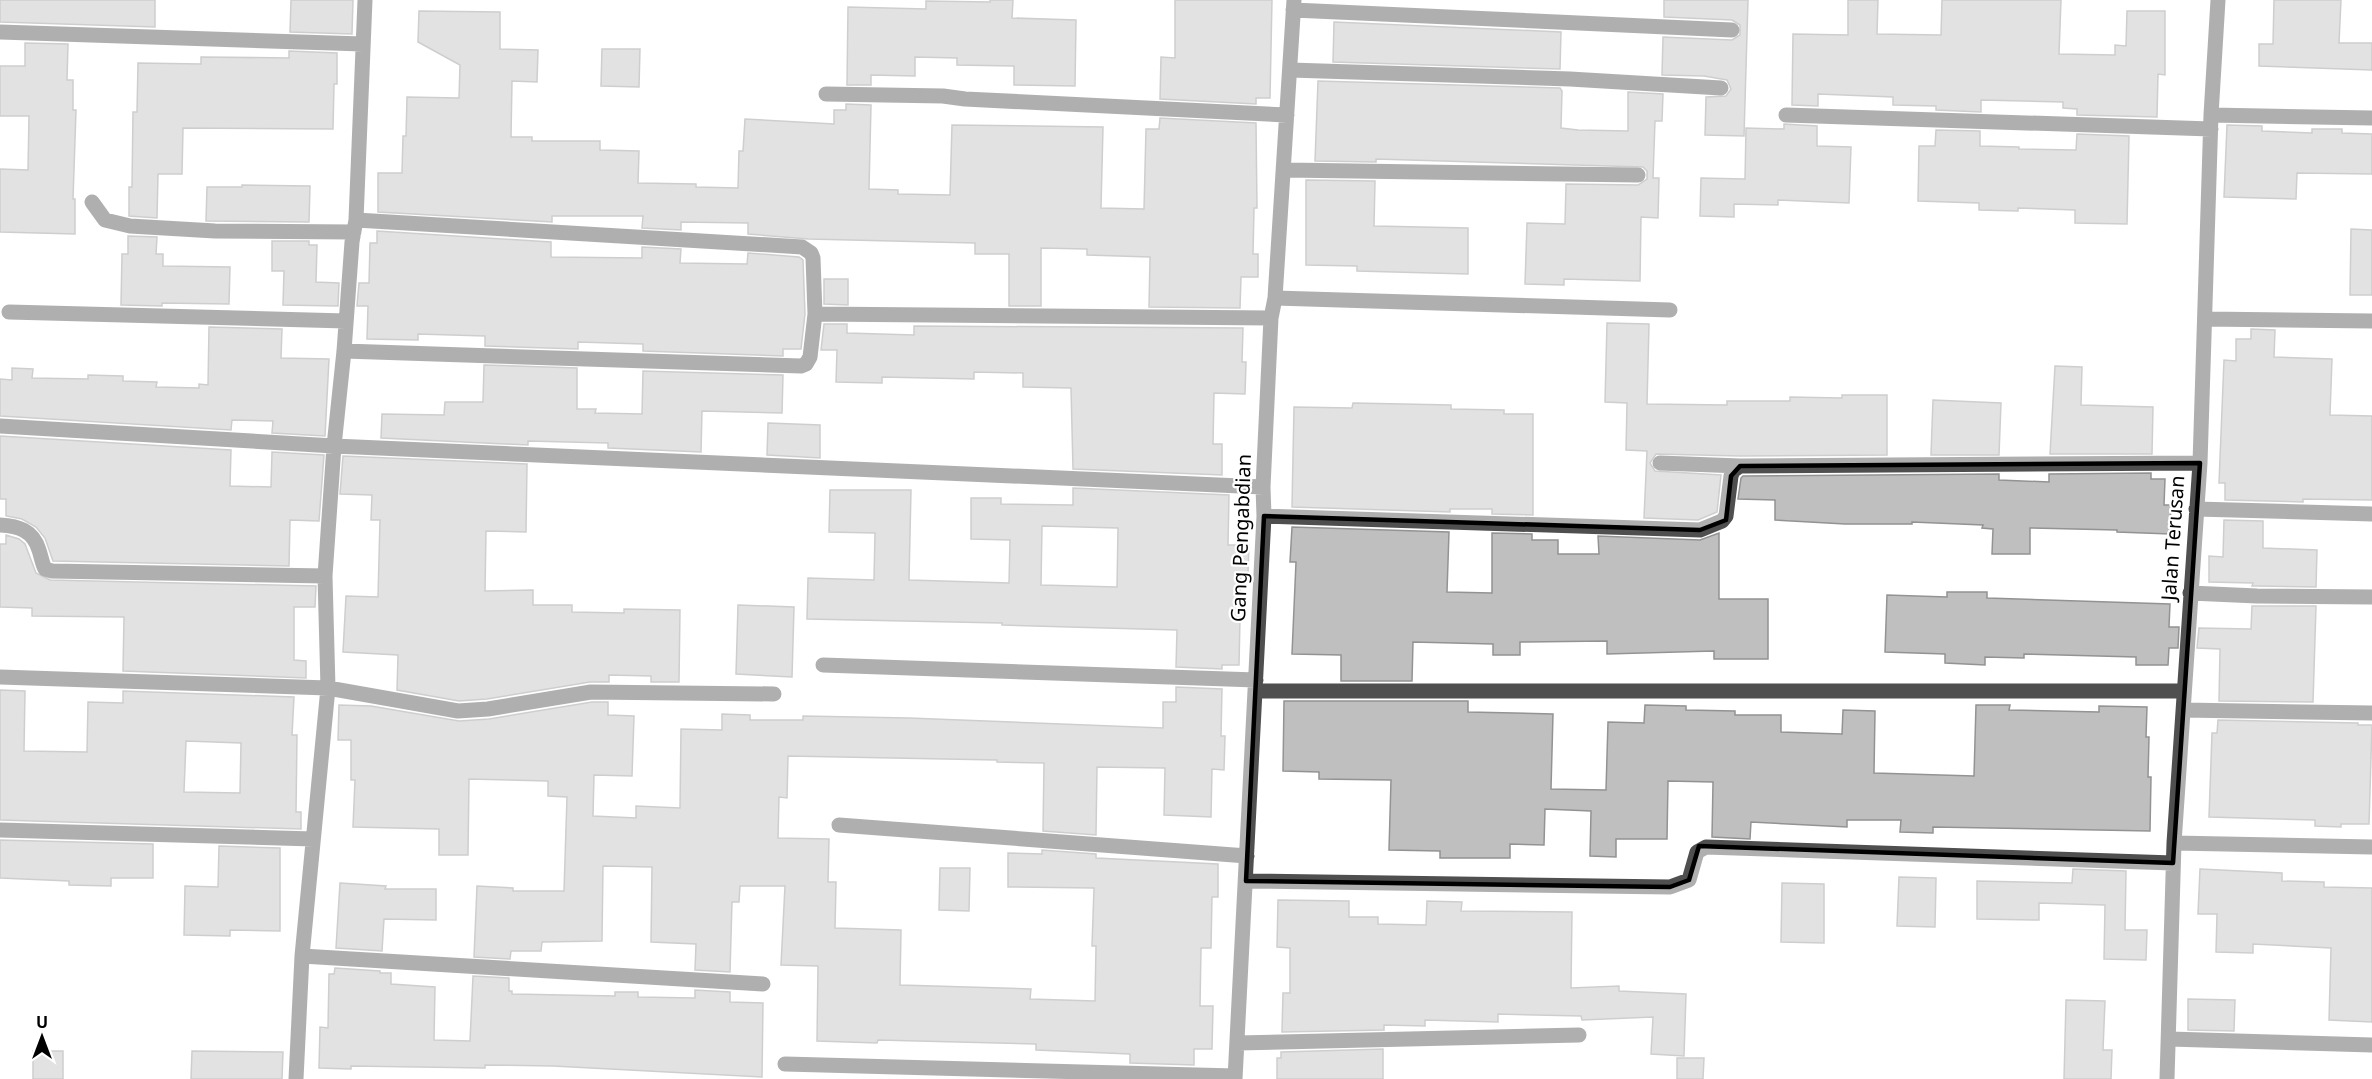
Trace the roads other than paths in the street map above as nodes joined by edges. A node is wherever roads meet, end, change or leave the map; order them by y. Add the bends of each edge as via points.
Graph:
1 (365, 0) edge
2 (2218, 0) edge
3 (1293, 5) edge
4 (1732, 30) dead end
5 (0, 32) edge
6 (363, 44) junction
7 (1290, 70) junction
8 (1721, 88) dead end
9 (826, 94) dead end
10 (1287, 115) junction
11 (1786, 115) dead end
12 (2372, 118) edge
13 (2211, 122) junction
14 (1285, 170) junction
15 (1638, 175) dead end
16 (92, 202) dead end
17 (355, 226) junction
18 (1275, 298) junction
19 (1670, 310) dead end
20 (9, 312) dead end
21 (815, 314) junction
22 (1271, 318) junction
23 (2205, 319) junction
24 (346, 321) junction
25 (2372, 321) edge
26 (344, 351) junction
27 (0, 426) edge
28 (334, 446) junction
29 (2200, 463) junction
30 (1660, 464) dead end
31 (1740, 466) junction
32 (1263, 487) junction
33 (2196, 509) junction
34 (2372, 514) edge
35 (1264, 516) junction
36 (0, 525) edge
37 (325, 576) junction
38 (2190, 593) junction
39 (2372, 597) edge
40 (823, 664) dead end
41 (0, 677) edge
42 (1256, 686) junction
43 (328, 688) junction
44 (2184, 691) junction
45 (774, 694) dead end
46 (2183, 710) junction
47 (2372, 713) edge
48 (839, 825) dead end
49 (0, 830) edge
50 (313, 840) junction
51 (2174, 843) junction
52 (2372, 847) edge
53 (1247, 856) junction
54 (2173, 863) junction
55 (1246, 882) junction
56 (302, 956) junction
57 (763, 984) dead end
58 (1579, 1035) dead end
59 (2169, 1039) junction
60 (1237, 1043) junction
61 (2372, 1044) edge
62 (785, 1064) dead end
63 (1235, 1077) edge
64 (296, 1079) edge
65 (2167, 1079) edge

1 - 6 street
2 - 13 street, Jalan Terusan
3 - 4 street
3 - 7 street, Gang Pengabdian
5 - 6 street
6 - 17 street
7 - 8 street
7 - 10 street, Gang Pengabdian
9 - 10 street via 943,96
10 - 14 street, Gang Pengabdian
11 - 13 street
12 - 13 street
13 - 23 street, Jalan Terusan
14 - 15 street
14 - 18 street, Gang Pengabdian
16 - 17 street via 105,220 130,226 225,232
17 - 21 street via 802,247 813,258
17 - 24 street
18 - 19 street
18 - 22 street, Gang Pengabdian
20 - 24 street
21 - 22 street
21 - 26 street via 810,357 801,366
22 - 32 street, Gang Pengabdian
23 - 25 street
23 - 29 street, Jalan Terusan
24 - 26 street
26 - 28 street
27 - 28 street
28 - 32 street
28 - 37 street
29 - 31 street
29 - 33 street, Jalan Terusan
30 - 31 street
31 - 35 street via 1731,476 1726,516 1700,530
32 - 35 street, Gang Pengabdian
33 - 34 street
33 - 38 street, Jalan Terusan
35 - 42 street, Gang Pengabdian
36 - 37 street via 26,530 39,547 45,569 52,571
37 - 43 street
38 - 39 street
38 - 44 street, Jalan Terusan
40 - 42 street
41 - 43 street
42 - 44 street
42 - 53 street, Gang Pengabdian
43 - 45 street via 458,711 591,692
43 - 50 street
44 - 46 street, Jalan Terusan
46 - 47 street
46 - 51 street, Jalan Terusan
48 - 53 street
49 - 50 street
50 - 56 street
51 - 52 street
51 - 54 street, Jalan Terusan
53 - 55 street, Gang Pengabdian
54 - 55 street via 1706,848 1697,852 1689,880 1670,887
54 - 59 street, Jalan Terusan
55 - 60 street, Gang Pengabdian
56 - 57 street
56 - 64 street
58 - 60 street
59 - 61 street
59 - 65 street, Jalan Terusan
60 - 63 street, Gang Pengabdian
62 - 63 street

